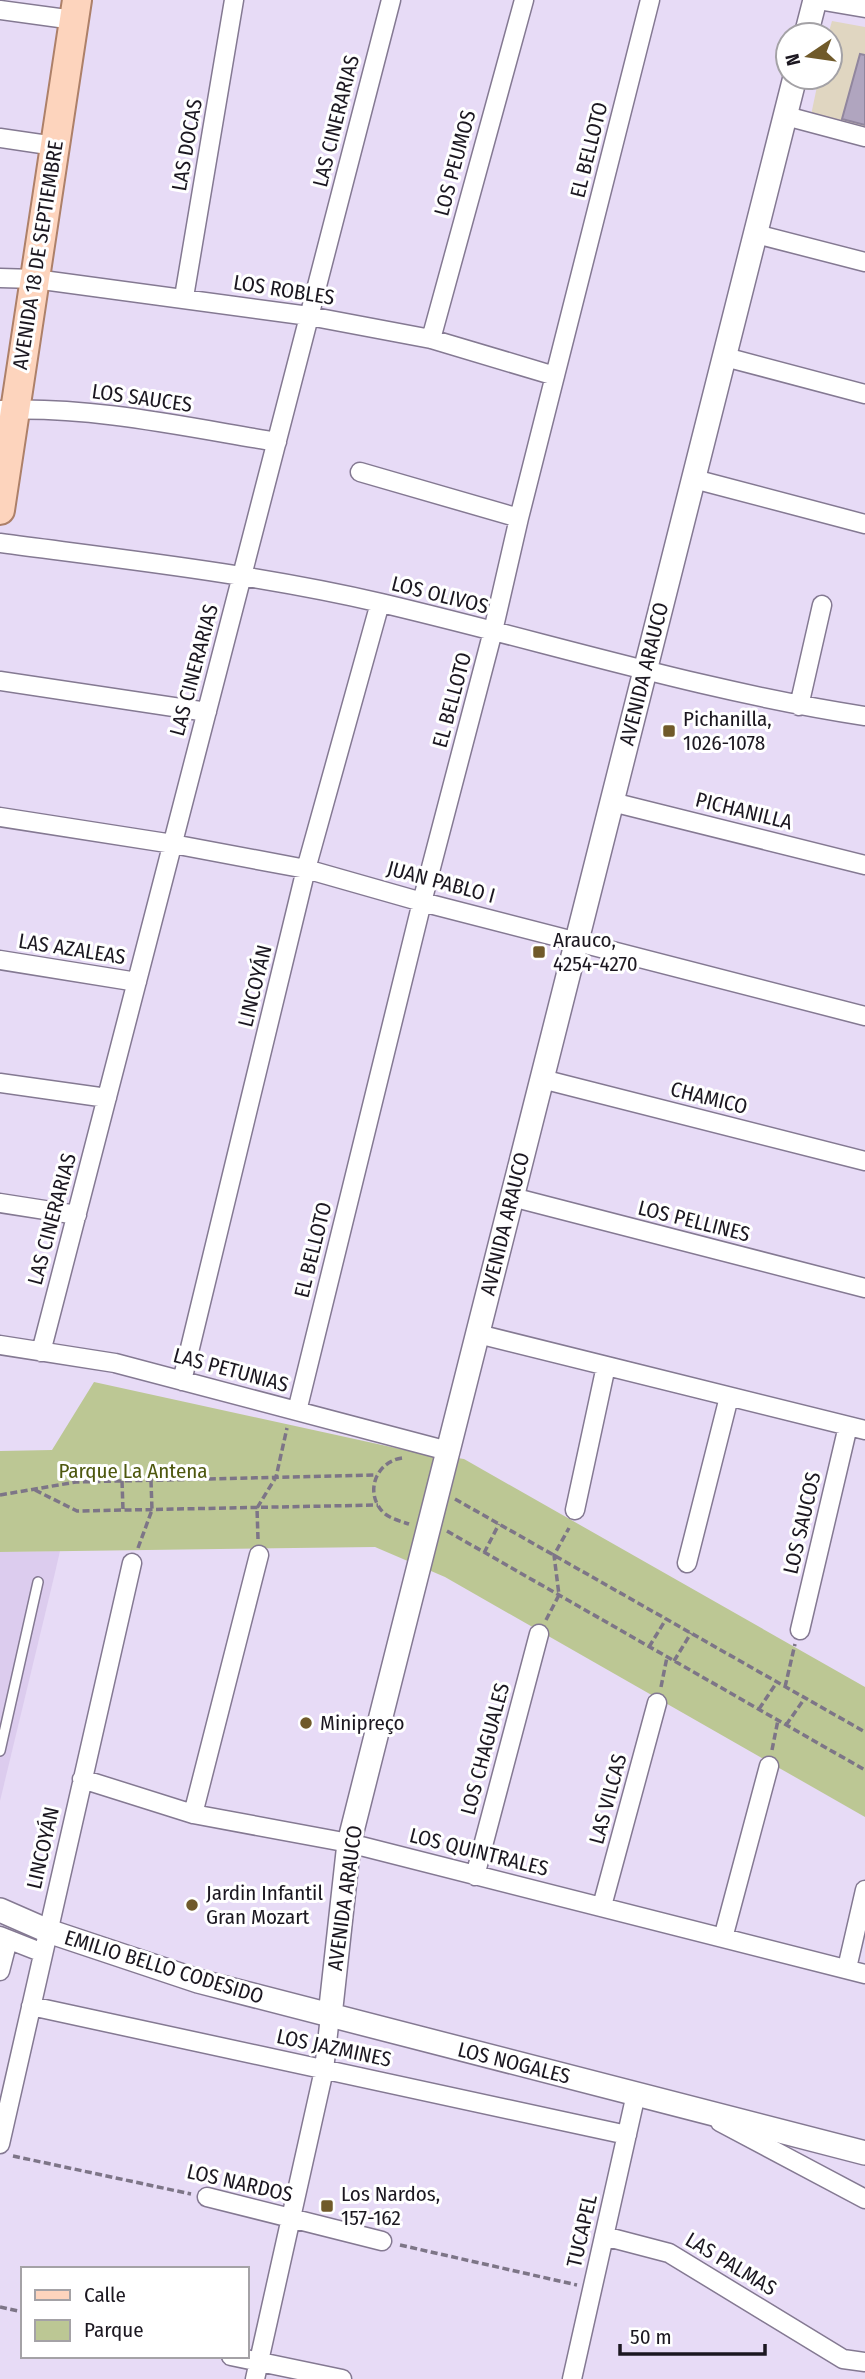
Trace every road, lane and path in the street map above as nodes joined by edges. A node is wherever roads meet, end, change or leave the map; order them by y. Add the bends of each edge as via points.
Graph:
1 (234, 0) edge
2 (391, 0) edge
3 (524, 0) edge
4 (650, 0) edge
5 (817, 0) edge
6 (865, 8) edge
7 (0, 10) edge
8 (75, 10) edge
9 (810, 21) edge
10 (792, 91) edge
11 (786, 116) junction
12 (865, 137) edge
13 (0, 138) edge
14 (55, 146) junction
15 (756, 234) junction
16 (865, 262) edge
17 (0, 278) edge
18 (35, 279) junction
19 (184, 297) junction
20 (309, 316) junction
21 (430, 339) junction
22 (725, 357) junction
23 (555, 376) junction
24 (865, 394) edge
25 (8, 410) edge
26 (276, 442) junction
27 (360, 472) dead end
28 (694, 479) junction
29 (0, 510) edge
30 (519, 518) junction
31 (865, 524) edge
32 (0, 543) edge
33 (242, 575) junction
34 (380, 603) junction
35 (822, 605) dead end
36 (493, 631) junction
37 (645, 671) junction
38 (0, 681) edge
39 (799, 706) junction
40 (207, 712) junction
41 (865, 716) edge
42 (612, 802) junction
43 (0, 817) edge
44 (173, 844) junction
45 (865, 865) edge
46 (306, 869) junction
47 (422, 902) junction
48 (577, 940) junction
49 (0, 960) edge
50 (137, 982) junction
51 (865, 1016) edge
52 (542, 1079) junction
53 (0, 1083) edge
54 (107, 1098) junction
55 (865, 1161) edge
56 (512, 1197) junction
57 (0, 1203) edge
58 (77, 1215) junction
59 (865, 1288) edge
60 (478, 1334) junction
61 (0, 1345) edge
62 (41, 1352) junction
63 (606, 1366) junction
64 (182, 1381) junction
65 (729, 1397) junction
66 (294, 1411) junction
67 (856, 1428) edge
68 (448, 1451) junction
69 (407, 1457) dead end
70 (377, 1475) junction
71 (276, 1478) junction
72 (151, 1480) junction
73 (122, 1481) junction
74 (33, 1489) junction
75 (438, 1489) junction
76 (0, 1495) edge
77 (378, 1505) junction
78 (257, 1508) junction
79 (123, 1510) junction
80 (152, 1510) junction
81 (575, 1510) dead end
82 (499, 1524) junction
83 (429, 1526) junction
84 (569, 1528) dead end
85 (484, 1553) junction
86 (259, 1555) joint
87 (554, 1555) junction
88 (132, 1563) joint
89 (687, 1563) dead end
90 (38, 1582) dead end
91 (559, 1595) junction
92 (666, 1619) junction
93 (800, 1630) joint
94 (691, 1633) junction
95 (539, 1634) joint
96 (649, 1647) junction
97 (667, 1657) junction
98 (674, 1661) junction
99 (777, 1682) junction
100 (785, 1687) junction
101 (805, 1698) junction
102 (657, 1703) joint
103 (760, 1709) junction
104 (778, 1720) junction
105 (786, 1724) junction
106 (865, 1732) edge
107 (0, 1751) edge
108 (769, 1766) joint
109 (865, 1770) edge
110 (82, 1779) junction
111 (193, 1814) junction
112 (349, 1843) junction
113 (475, 1876) junction
114 (865, 1890) edge
115 (602, 1906) junction
116 (0, 1910) edge
117 (48, 1931) junction
118 (4, 1938) edge
119 (723, 1938) junction
120 (43, 1953) junction
121 (847, 1968) junction
122 (0, 1971) edge
123 (865, 1974) edge
124 (31, 2006) junction
125 (330, 2016) junction
126 (324, 2070) junction
127 (636, 2094) junction
128 (699, 2110) junction
129 (627, 2135) junction
130 (6, 2150) edge
131 (865, 2153) edge
132 (206, 2197) joint
133 (865, 2199) edge
134 (291, 2218) junction
135 (604, 2236) junction
136 (382, 2241) joint
137 (592, 2288) junction
138 (0, 2307) edge
139 (21, 2312) edge
140 (234, 2358) edge
141 (865, 2362) edge
142 (257, 2371) edge
143 (576, 2378) edge
144 (342, 2379) edge

1 - 19 street, LAS DOCAS
2 - 20 street, LAS CINERARIAS
3 - 21 street, LOS PEUMOS
4 - 23 street, EL BELLOTO
5 - 6 street
5 - 9 street
7 - 8 street
8 - 14 main road, AVENIDA 18 DE SEPTIEMBRE
10 - 11 street, AVENIDA ARAUCO
11 - 12 street
11 - 15 street, AVENIDA ARAUCO
13 - 14 street
14 - 18 main road, AVENIDA 18 DE SEPTIEMBRE
15 - 16 street
15 - 22 street, AVENIDA ARAUCO
17 - 18 street, LOS ROBLES
18 - 19 street, LOS ROBLES
18 - 25 main road, AVENIDA 18 DE SEPTIEMBRE
19 - 20 street, LOS ROBLES
20 - 21 street, LOS ROBLES
20 - 26 street, LAS CINERARIAS
21 - 23 street, LOS ROBLES
22 - 24 street
22 - 28 street, AVENIDA ARAUCO
23 - 30 street, EL BELLOTO
25 - 26 street, LOS SAUCES via 141,419
25 - 29 main road, AVENIDA 18 DE SEPTIEMBRE
26 - 33 street, LAS CINERARIAS
27 - 30 street
28 - 31 street
28 - 37 street, AVENIDA ARAUCO
30 - 36 street, EL BELLOTO
32 - 33 street, LOS OLIVOS
33 - 34 street, LOS OLIVOS
33 - 40 street, LAS CINERARIAS
34 - 36 street, LOS OLIVOS
34 - 46 street, LINCOYÁN
35 - 39 street
36 - 37 street, LOS OLIVOS
36 - 47 street, EL BELLOTO
37 - 39 street, LOS OLIVOS
37 - 42 street, AVENIDA ARAUCO
38 - 40 street
39 - 41 street, LOS OLIVOS
40 - 44 street, LAS CINERARIAS
42 - 45 street, PICHANILLA
42 - 48 street, AVENIDA ARAUCO
43 - 44 street, JUAN PABLO I
44 - 46 street, JUAN PABLO I
44 - 50 street, LAS CINERARIAS
46 - 47 street, JUAN PABLO I
46 - 64 street, LINCOYÁN
47 - 48 street, JUAN PABLO I
47 - 66 street, EL BELLOTO
48 - 51 street, JUAN PABLO I
48 - 52 street, AVENIDA ARAUCO
49 - 50 street, LAS AZALEAS
50 - 54 street, LAS CINERARIAS
52 - 55 street, CHAMICO
52 - 56 street, AVENIDA ARAUCO
53 - 54 street
54 - 58 street, LAS CINERARIAS
56 - 59 street, LOS PELLINES
56 - 60 street, AVENIDA ARAUCO
57 - 58 street
58 - 62 street, LAS CINERARIAS
60 - 63 street
60 - 68 street, AVENIDA ARAUCO
61 - 62 street, LAS PETUNIAS
62 - 64 street, LAS PETUNIAS via 115,1363
63 - 65 street
63 - 81 street
64 - 66 street, LAS PETUNIAS
65 - 67 street
65 - 89 street
66 - 68 street, LAS PETUNIAS
66 - 71 path
67 - 93 street, LOS SAUCOS
68 - 75 street, AVENIDA ARAUCO
69 - 70 path via 393,1459
70 - 71 path
70 - 77 path via 373,1492
71 - 72 path
71 - 78 path
72 - 73 path
72 - 80 path
73 - 74 path
73 - 79 path
74 - 76 path
74 - 79 path via 77,1511
75 - 82 path
75 - 83 street, AVENIDA ARAUCO
77 - 78 path
77 - 83 path via 391,1518
78 - 80 path
78 - 86 path
79 - 80 path
80 - 88 path
82 - 85 path
82 - 87 path
83 - 85 path
83 - 112 street, AVENIDA ARAUCO
84 - 87 path
85 - 91 path
86 - 111 street
87 - 91 path
87 - 92 path
88 - 110 street, LINCOYÁN
90 - 107 lane
91 - 95 path
91 - 96 path
92 - 94 path
92 - 96 path
93 - 100 path
94 - 98 path
94 - 99 path
95 - 113 street, LOS CHAGUALES
96 - 97 path
97 - 98 path
97 - 102 path
98 - 103 path
99 - 100 path
99 - 103 path
100 - 101 path
101 - 105 path
101 - 106 path
102 - 115 street, LAS VILCAS
103 - 104 path
104 - 105 path
104 - 108 path
105 - 109 path
108 - 119 street
110 - 111 street, LOS QUINTRALES
110 - 117 street, LINCOYÁN
111 - 112 street, LOS QUINTRALES
112 - 113 street, LOS QUINTRALES
112 - 125 street, AVENIDA ARAUCO
113 - 115 street, LOS QUINTRALES
114 - 121 street
115 - 119 street, LOS QUINTRALES
116 - 117 street, EMILIO BELLO CODESIDO
117 - 120 street, LINCOYÁN
117 - 125 street, EMILIO BELLO CODESIDO via 198,1982
118 - 120 street
118 - 122 street
119 - 121 street, LOS QUINTRALES
120 - 124 street, LINCOYÁN
121 - 123 street, LOS QUINTRALES
124 - 126 street, LOS JAZMINES
124 - 130 street, LINCOYÁN
125 - 126 street, AVENIDA ARAUCO
125 - 127 street, LOS NOGALES
126 - 129 street, LOS JAZMINES
126 - 134 street, AVENIDA ARAUCO
127 - 128 street, LOS NOGALES
127 - 129 street, TUCAPEL
128 - 131 street, LOS NOGALES
128 - 133 street, LOS NOGALES
129 - 135 street, TUCAPEL
130 - 132 path, LOS NARDOS
132 - 134 street, LOS NARDOS
134 - 136 street, LOS NARDOS
134 - 142 street, AVENIDA ARAUCO
135 - 137 street, TUCAPEL
135 - 141 street, LAS PALMAS via 669,2253 843,2359
136 - 137 path
137 - 143 street, TUCAPEL
138 - 139 path
140 - 142 street
142 - 144 street

